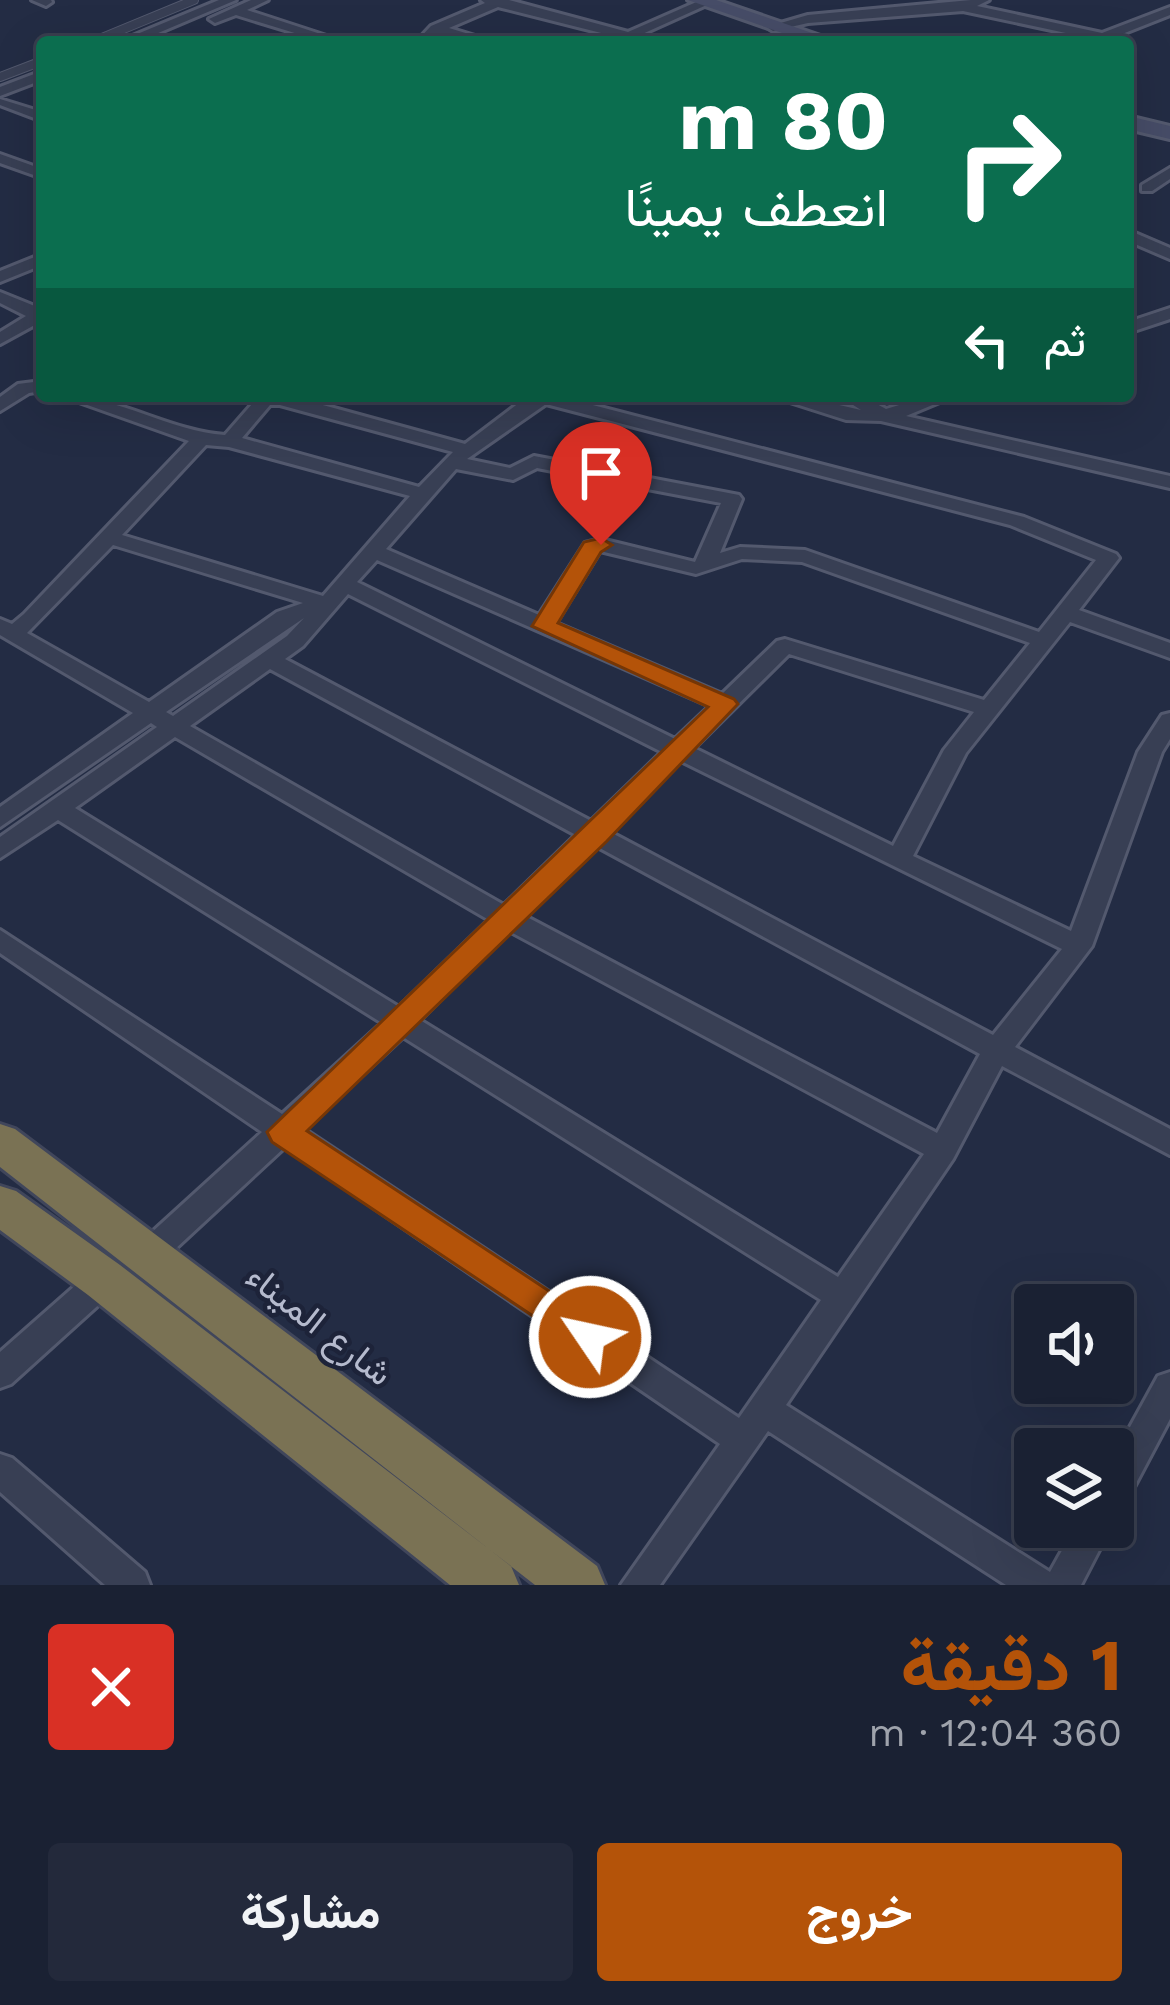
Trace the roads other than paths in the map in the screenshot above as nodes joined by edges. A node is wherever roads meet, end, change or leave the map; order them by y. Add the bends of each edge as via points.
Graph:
1 (194, 0) edge
2 (262, 0) edge
3 (851, 0) edge
4 (983, 0) edge
5 (1140, 0) edge
6 (495, 1) edge
7 (701, 1) edge
8 (233, 5) edge
9 (962, 7) junction
10 (1170, 11) edge
11 (808, 19) junction
12 (773, 27) junction
13 (436, 29) junction
14 (107, 36) edge
15 (143, 36) edge
16 (169, 36) edge
17 (321, 36) edge
18 (428, 36) edge
19 (464, 36) edge
20 (633, 36) edge
21 (648, 36) edge
22 (806, 36) edge
23 (1081, 36) edge
24 (1107, 36) edge
25 (36, 63) edge
26 (0, 77) edge
27 (36, 79) edge
28 (36, 90) edge
29 (2, 100) edge
30 (36, 114) edge
31 (1134, 124) edge
32 (1170, 133) edge
33 (0, 158) edge
34 (36, 172) edge
35 (1170, 172) edge
36 (1147, 188) dead end
37 (1134, 239) edge
38 (1170, 254) edge
39 (36, 261) edge
40 (5, 270) edge
41 (0, 297) edge
42 (36, 313) edge
43 (1170, 313) edge
44 (36, 318) edge
45 (1134, 324) edge
46 (0, 339) edge
47 (36, 383) edge
48 (89, 402) edge
49 (263, 402) edge
50 (292, 402) edge
51 (534, 402) edge
52 (560, 402) edge
53 (801, 402) edge
54 (859, 402) edge
55 (930, 402) edge
56 (0, 405) edge
57 (890, 418) junction
58 (201, 439) junction
59 (230, 441) junction
60 (459, 456) junction
61 (1170, 482) edge
62 (420, 493) junction
63 (107, 537) junction
64 (371, 550) junction
65 (704, 566) junction
66 (342, 583) junction
67 (324, 603) junction
68 (1066, 613) junction
69 (544, 626) junction
70 (6, 629) edge
71 (1044, 640) junction
72 (1170, 651) edge
73 (270, 660) junction
74 (725, 704) junction
75 (989, 709) junction
76 (153, 711) junction
77 (1170, 720) edge
78 (178, 726) junction
79 (683, 749) junction
80 (59, 809) junction
81 (0, 819) edge
82 (598, 834) junction
83 (0, 849) edge
84 (898, 861) junction
85 (508, 919) junction
86 (0, 940) edge
87 (1079, 946) junction
88 (401, 1021) junction
89 (998, 1048) junction
90 (284, 1132) junction
91 (0, 1142) edge
92 (1170, 1143) edge
93 (943, 1150) junction
94 (0, 1205) edge
95 (150, 1253) junction
96 (104, 1280) junction
97 (843, 1297) junction
98 (0, 1373) edge
99 (1170, 1387) edge
100 (766, 1411) junction
101 (742, 1440) junction
102 (1134, 1453) edge
103 (0, 1470) edge
104 (1082, 1548) edge
105 (131, 1585) edge
106 (493, 1585) edge
107 (578, 1585) edge
108 (639, 1585) edge
109 (1038, 1585) edge
110 (1062, 1585) edge

1 - 14 lane
2 - 8 street
3 - 11 street
4 - 9 street
5 - 10 street
6 - 13 street
6 - 20 street
7 - 12 street
7 - 21 street
8 - 15 street
8 - 16 street
8 - 17 street
9 - 11 street
9 - 23 street
10 - 24 street
11 - 12 street
12 - 22 street
13 - 18 street
13 - 19 street
25 - 26 lane
27 - 29 street
28 - 29 street
29 - 30 street
31 - 32 street
33 - 34 street
35 - 36 street
37 - 38 street
39 - 40 street
41 - 42 street
43 - 45 street
44 - 46 street
47 - 56 street
48 - 58 street
49 - 59 street
50 - 60 street
51 - 60 street
52 - 68 street via 1017,521 1109,558
53 - 57 street
54 - 57 street
55 - 57 street
57 - 61 street
58 - 59 street
58 - 63 street
59 - 62 street
60 - 62 street
60 - 65 street via 513,474 534,462 732,499
62 - 64 street
63 - 67 street
63 - 70 street via 32,619
64 - 66 street
64 - 69 street
65 - 69 street via 592,547
65 - 71 street via 740,553 805,556
66 - 67 street
66 - 79 street
67 - 73 street via 317,621
67 - 76 street via 285,617
68 - 71 street
68 - 72 street
69 - 74 street
70 - 76 street
71 - 75 street
73 - 78 street
73 - 82 street
74 - 75 street via 785,646
74 - 79 street
75 - 84 street via 956,750
76 - 78 street
76 - 81 street
77 - 87 street via 1150,752
78 - 80 street
78 - 85 street
79 - 82 street
79 - 84 street
80 - 83 street
80 - 88 street
82 - 85 street
82 - 89 street
84 - 87 street
85 - 88 street
85 - 93 street
86 - 90 street
87 - 89 street
88 - 90 street
88 - 97 street
89 - 92 street
89 - 93 street
90 - 95 street
90 - 101 street
91 - 95 highway, شارع الميناء
93 - 97 street
94 - 96 highway
95 - 107 highway, شارع الميناء
96 - 98 street
96 - 106 highway
97 - 100 street
99 - 102 street
100 - 101 street
100 - 109 street
101 - 108 street
103 - 105 street
104 - 110 street

